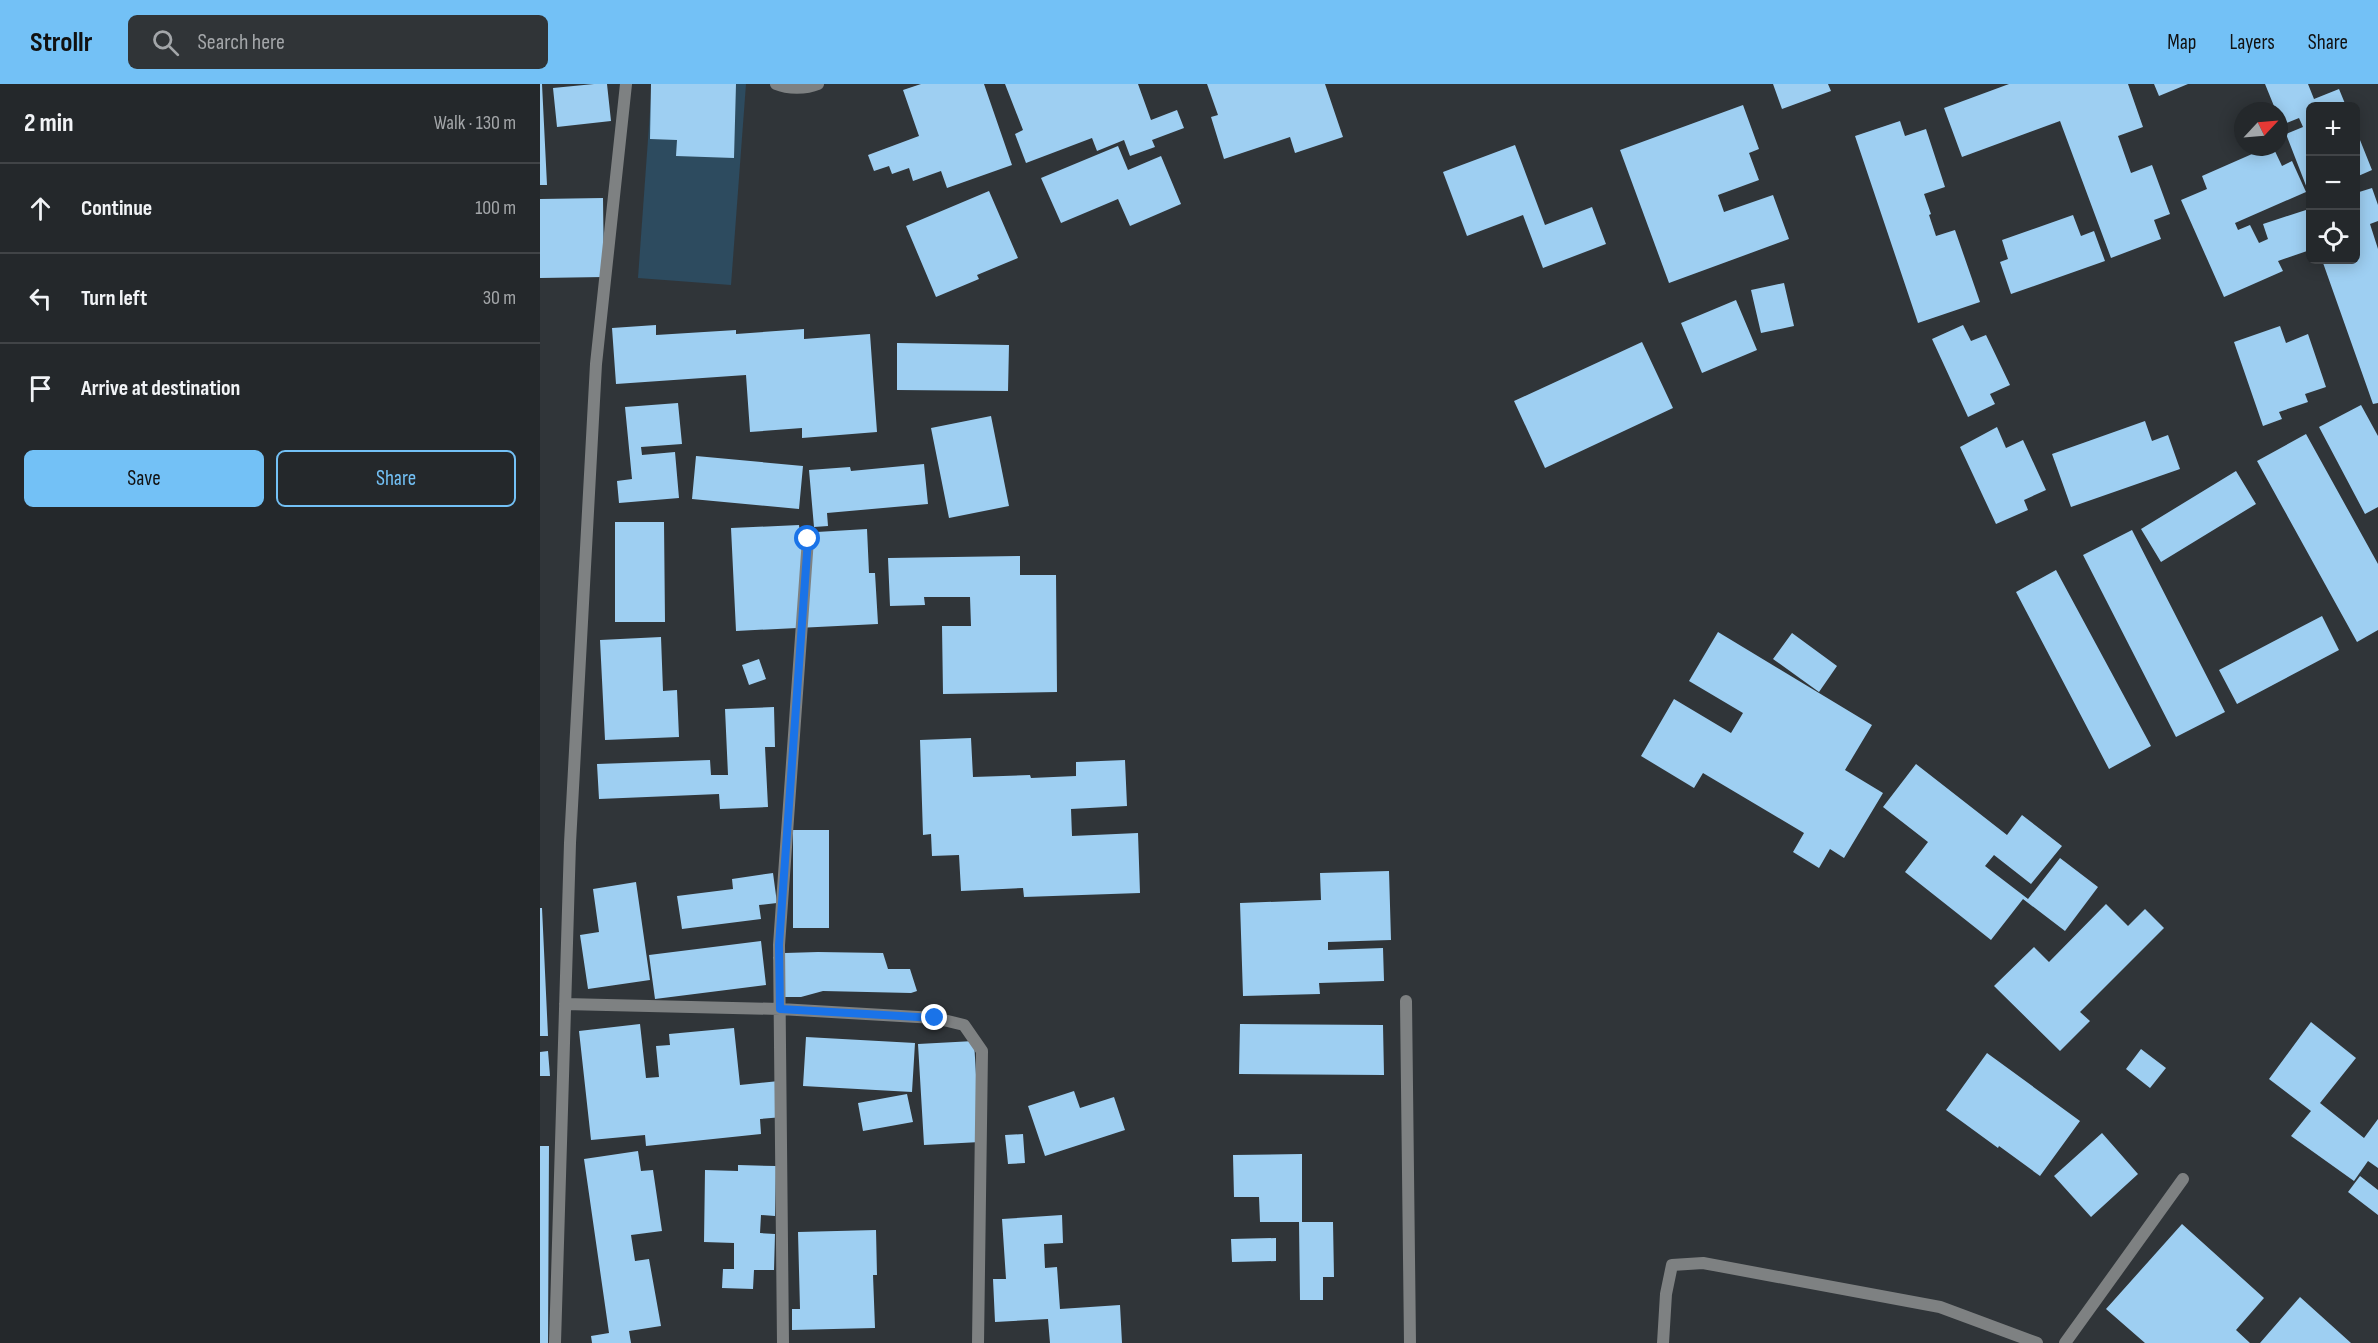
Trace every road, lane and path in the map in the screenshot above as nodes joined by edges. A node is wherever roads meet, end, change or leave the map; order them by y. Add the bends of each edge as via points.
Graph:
1 (626, 84) edge
2 (776, 84) edge
3 (818, 84) edge
4 (808, 539) dead end
5 (1406, 1001) dead end
6 (565, 1004) junction
7 (780, 1009) junction
8 (2183, 1179) dead end
9 (555, 1343) edge
10 (783, 1343) edge
11 (978, 1343) edge
12 (1410, 1343) edge
13 (1663, 1343) edge
14 (2037, 1343) edge
15 (2065, 1343) edge

1 - 6 street via 596,364
2 - 3 street
4 - 7 street via 779,945
5 - 12 street
6 - 7 street
6 - 9 street
7 - 10 street
7 - 11 street via 935,1018 964,1025 982,1051
8 - 15 street
13 - 14 street via 1672,1265 1703,1263 1940,1307

